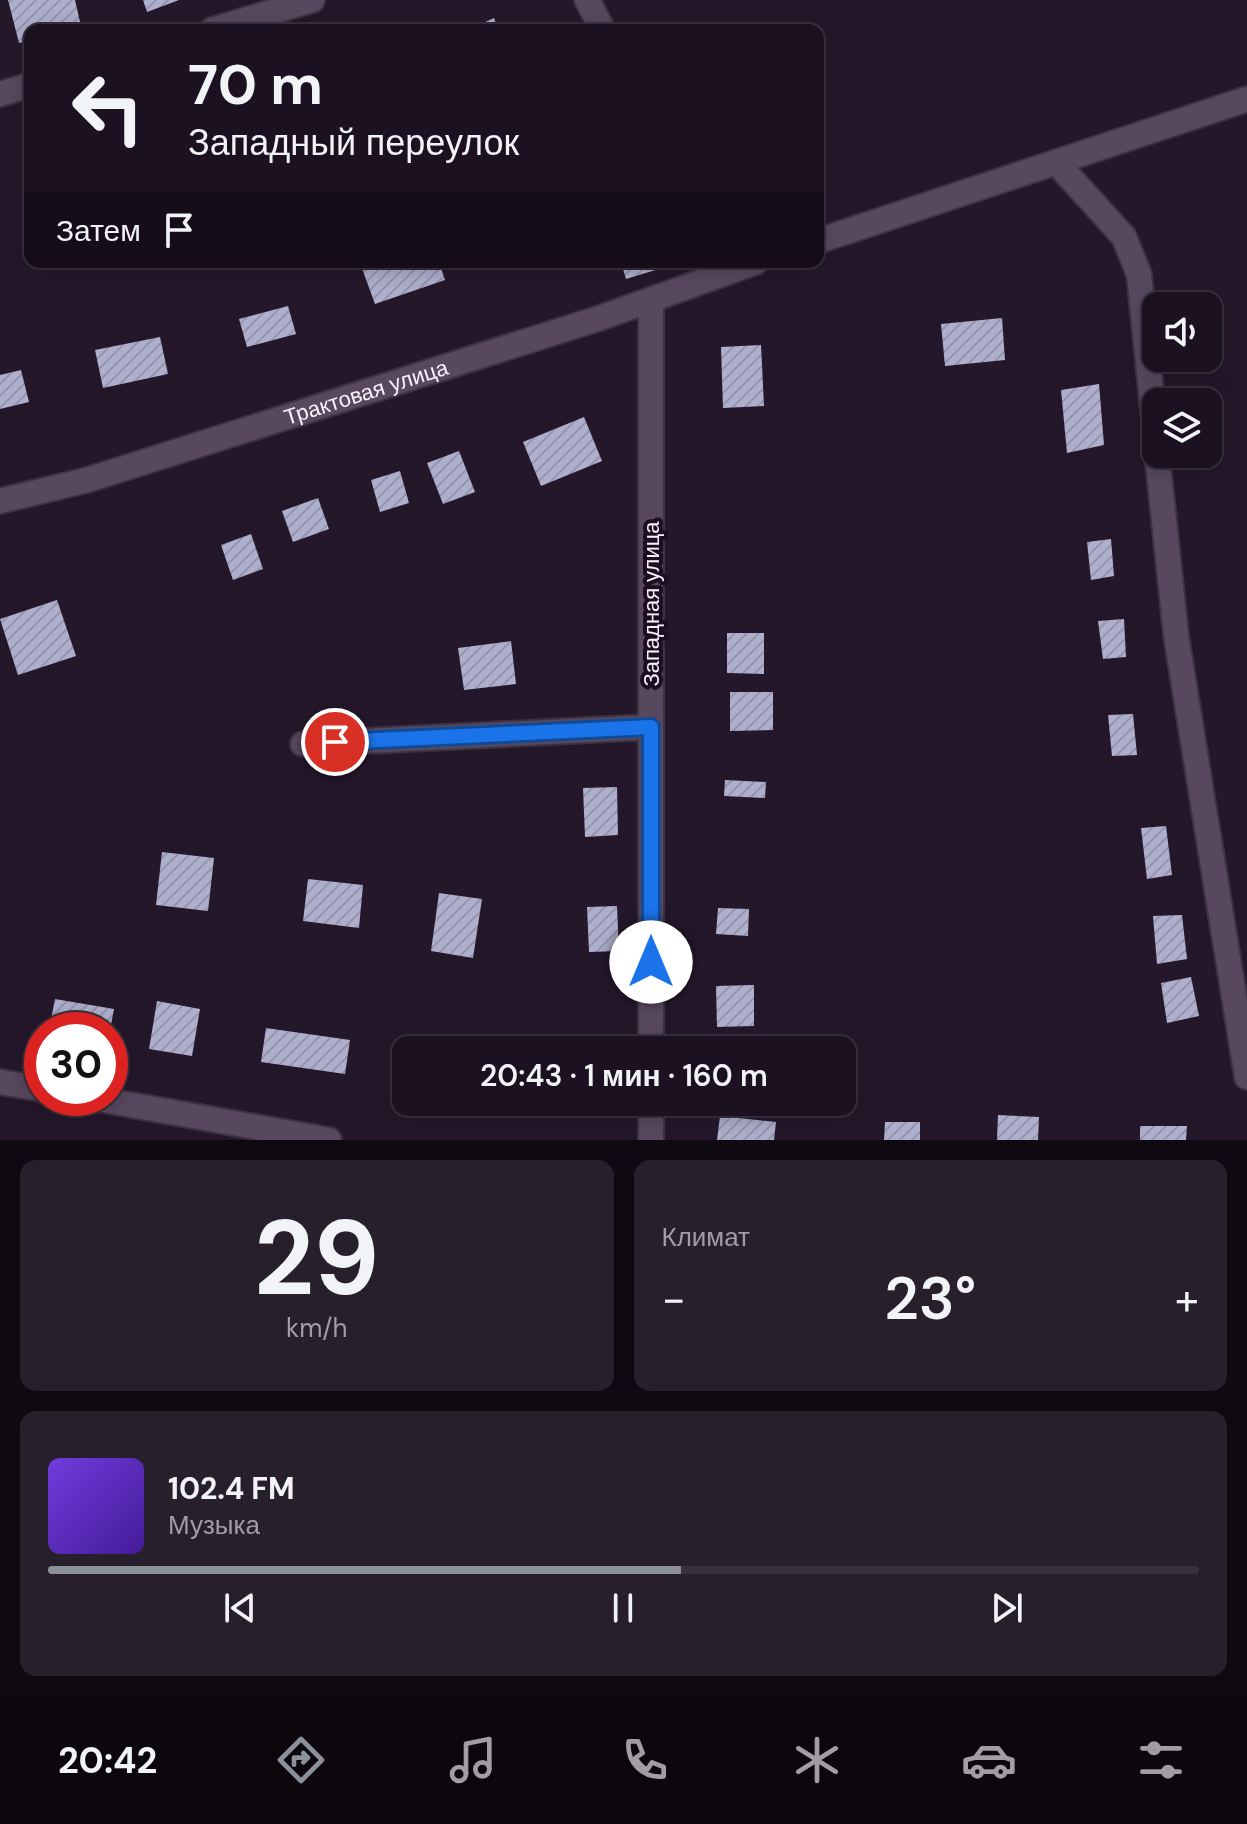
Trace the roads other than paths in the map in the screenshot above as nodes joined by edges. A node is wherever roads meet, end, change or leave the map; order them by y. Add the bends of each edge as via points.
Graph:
1 (312, 0) edge
2 (587, 0) edge
3 (232, 24) edge
4 (600, 24) edge
5 (24, 87) edge
6 (0, 94) edge
7 (1247, 99) edge
8 (1056, 162) junction
9 (824, 239) edge
10 (724, 268) edge
11 (651, 301) junction
12 (1151, 388) edge
13 (1158, 468) edge
14 (0, 501) edge
15 (651, 727) junction
16 (303, 744) dead end
17 (651, 1036) edge
18 (1247, 1077) edge
19 (0, 1082) edge
20 (24, 1086) edge
21 (128, 1104) edge
22 (651, 1116) edge
23 (329, 1140) edge
24 (651, 1140) edge

1 - 3 street
2 - 4 street
5 - 6 street
7 - 8 street
8 - 9 street
8 - 12 street via 1124,237 1139,274
10 - 11 street, Трактовая улица
11 - 14 street, Трактовая улица via 102,475
11 - 15 street, Западная улица
13 - 18 street via 1176,635
15 - 16 street
15 - 17 street, Западная улица
19 - 20 street
21 - 23 street
22 - 24 street

